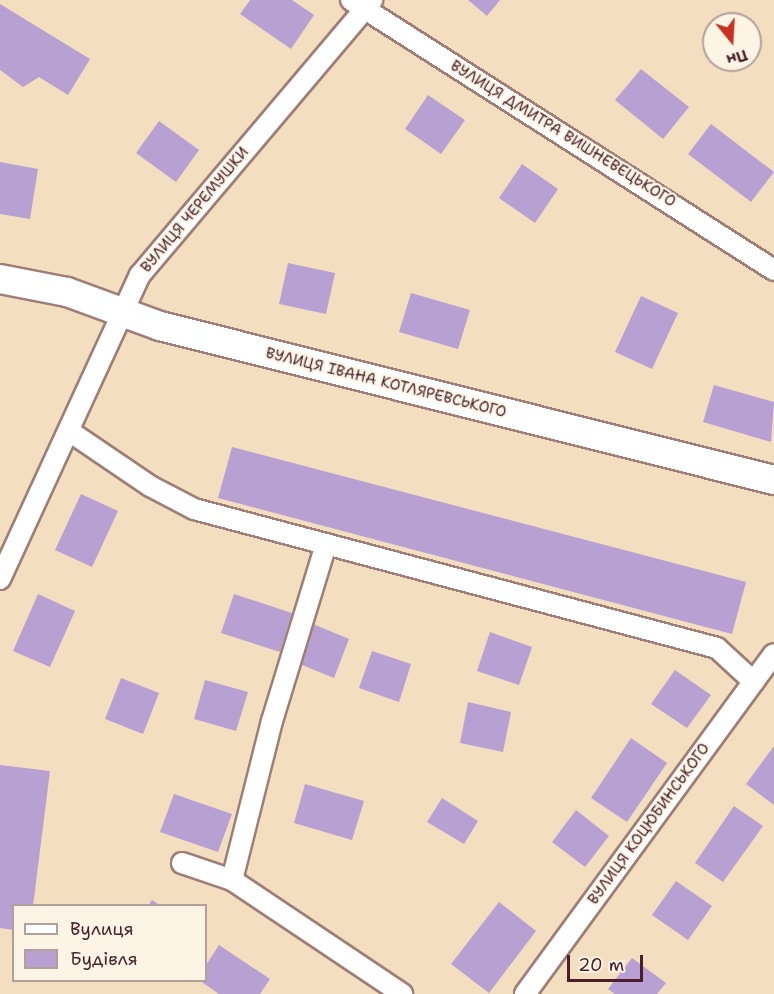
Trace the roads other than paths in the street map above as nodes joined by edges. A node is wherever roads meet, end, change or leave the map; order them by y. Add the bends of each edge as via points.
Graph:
1 (362, 3) edge
2 (774, 270) edge
3 (0, 279) edge
4 (123, 312) junction
5 (69, 431) junction
6 (774, 480) edge
7 (326, 544) junction
8 (0, 579) edge
9 (774, 654) edge
10 (754, 681) junction
11 (182, 862) dead end
12 (232, 880) junction
13 (402, 994) edge
14 (525, 994) edge

1 - 2 street, ВУЛИЦЯ ДМИТРА ВИШНЕВЕЦЬКОГО
1 - 4 street, ВУЛИЦЯ ЧЕРЕМУШКИ via 140,275
3 - 4 street, ВУЛИЦЯ ІВАНА КОТЛЯРЕВСЬКОГО via 67,292
4 - 5 street, ВУЛИЦЯ ЧЕРЕМУШКИ
4 - 6 street, ВУЛИЦЯ ІВАНА КОТЛЯРЕВСЬКОГО via 160,326
5 - 7 street via 150,486 194,509
5 - 8 street, ВУЛИЦЯ ЧЕРЕМУШКИ
7 - 10 street via 717,648
7 - 12 street via 272,721
9 - 10 street, ВУЛИЦЯ КОЦЮБИНСЬКОГО
10 - 14 street, ВУЛИЦЯ КОЦЮБИНСЬКОГО
11 - 12 street
12 - 13 street

